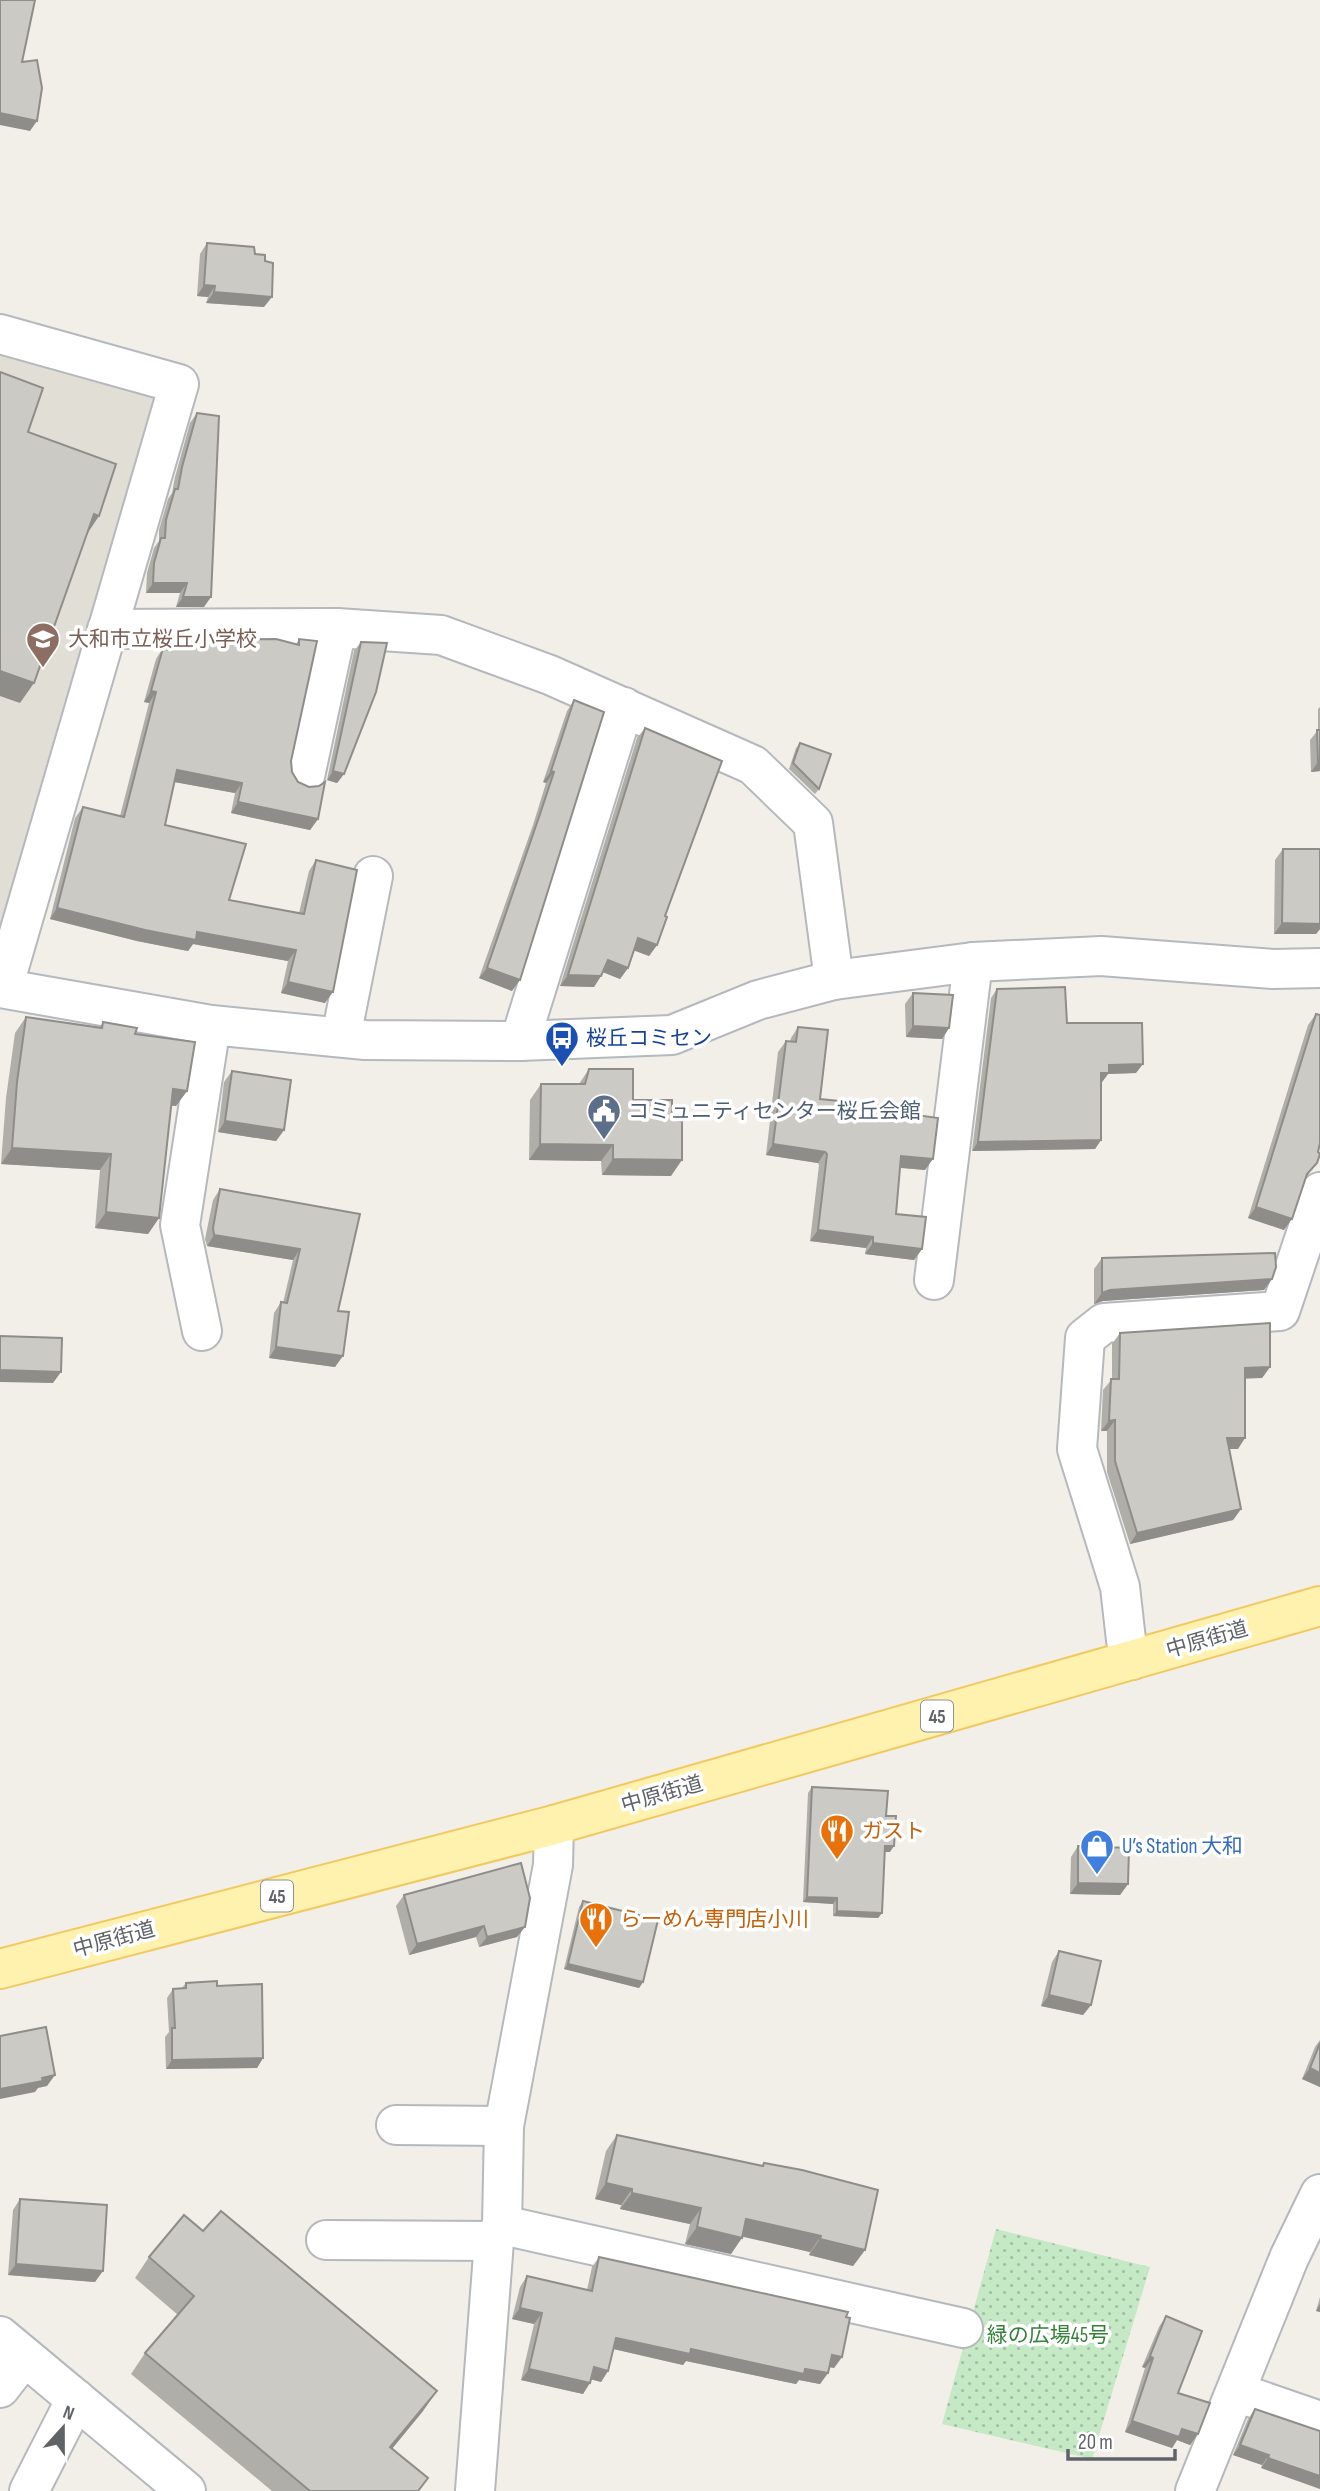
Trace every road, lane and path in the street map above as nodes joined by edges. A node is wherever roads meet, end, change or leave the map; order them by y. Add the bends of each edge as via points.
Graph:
1 (0, 334) edge
2 (337, 628) junction
3 (107, 629) junction
4 (624, 708) junction
5 (306, 776) dead end
6 (373, 876) dead end
7 (973, 962) junction
8 (1320, 968) edge
9 (834, 980) junction
10 (1, 988) edge
11 (211, 1025) junction
12 (341, 1037) junction
13 (520, 1041) junction
14 (1320, 1192) edge
15 (934, 1280) dead end
16 (202, 1331) dead end
17 (1320, 1606) edge
18 (1132, 1660) junction
19 (554, 1825) junction
20 (0, 1969) edge
21 (396, 2125) dead end
22 (504, 2126) junction
23 (1320, 2194) edge
24 (498, 2233) junction
25 (326, 2240) dead end
26 (963, 2328) dead end
27 (12, 2347) edge
28 (0, 2388) edge
29 (1236, 2392) junction
30 (76, 2399) junction
31 (1320, 2421) edge
32 (29, 2491) edge
33 (186, 2491) edge
34 (475, 2491) edge
35 (1195, 2491) edge

1 - 3 street via 179,384
2 - 3 street
2 - 4 street via 441,635 550,674
2 - 5 street
3 - 10 street
4 - 9 street via 754,765 813,823
4 - 13 street
6 - 12 street
7 - 8 street via 1101,956 1273,969
7 - 9 street
7 - 15 street
9 - 13 street via 758,1000 672,1035
10 - 11 street
11 - 12 street
11 - 16 street via 180,1225
12 - 13 street
14 - 18 street via 1280,1311 1104,1323 1085,1338 1077,1449 1119,1587
17 - 18 main road, 中原街道 / 45
18 - 19 main road, 中原街道 / 45
19 - 20 main road, 中原街道 / 45
19 - 22 street via 553,1865
21 - 22 street
22 - 24 street
23 - 29 street via 1289,2258
24 - 25 street
24 - 26 street
24 - 34 street
27 - 28 street
27 - 30 street
29 - 31 street
29 - 35 street
30 - 32 street
30 - 33 street

